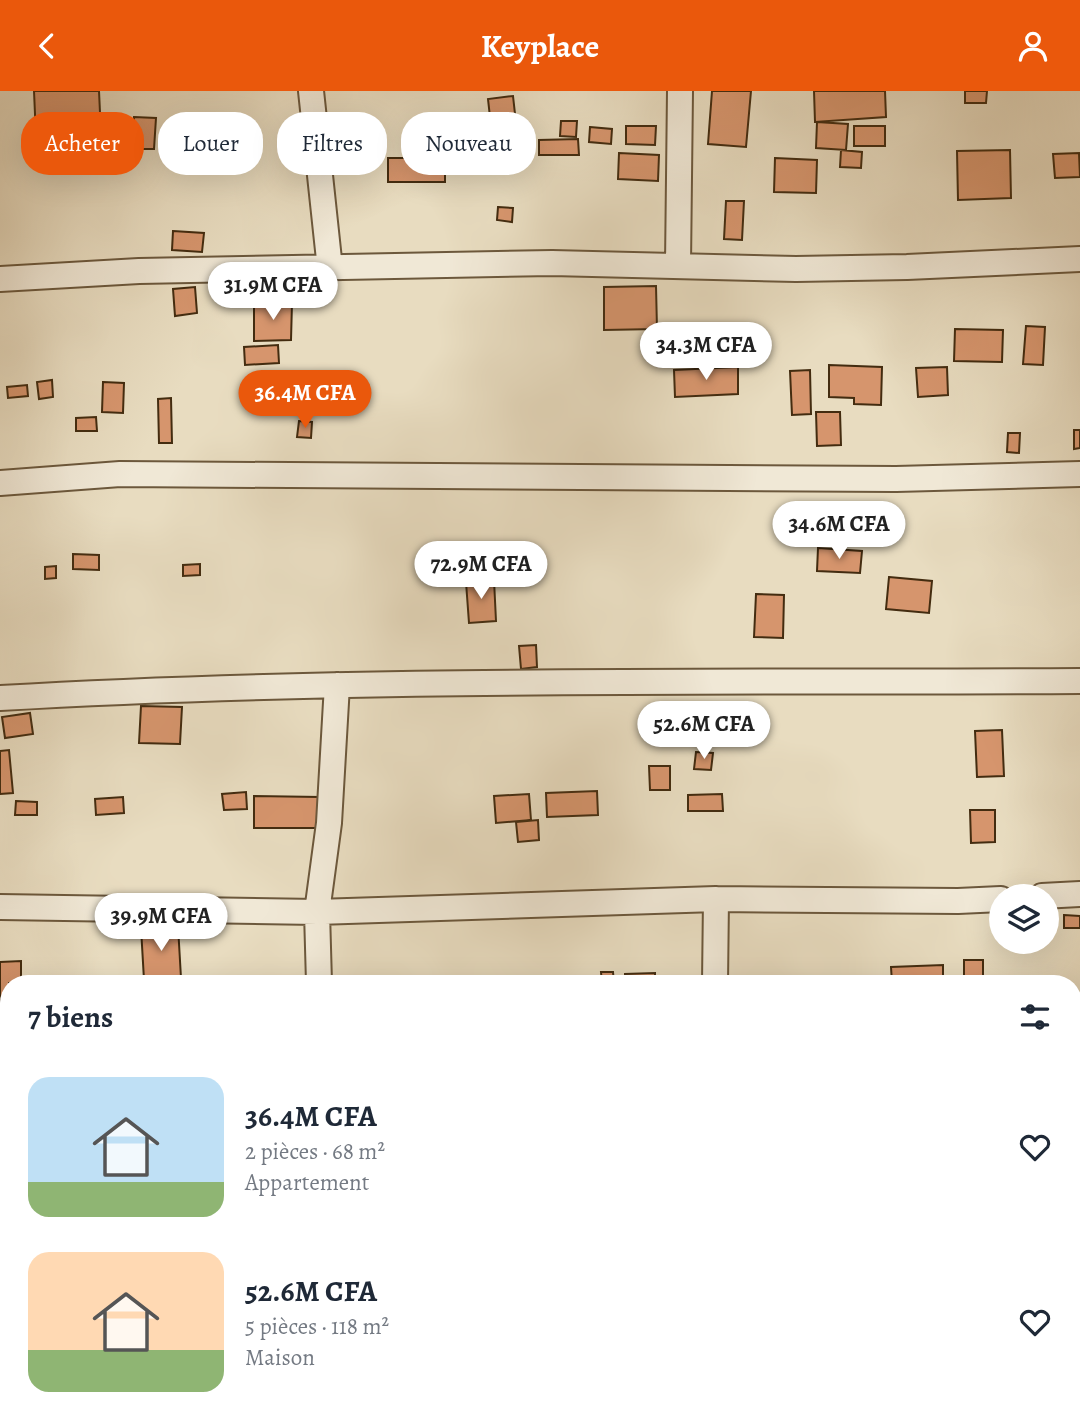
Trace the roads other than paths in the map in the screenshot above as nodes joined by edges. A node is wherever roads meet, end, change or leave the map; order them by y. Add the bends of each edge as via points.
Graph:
1 (311, 91) edge
2 (680, 91) edge
3 (1080, 258) edge
4 (678, 265) junction
5 (330, 269) junction
6 (0, 279) edge
7 (1080, 474) edge
8 (0, 483) edge
9 (1080, 681) edge
10 (337, 685) junction
11 (0, 698) edge
12 (1080, 894) edge
13 (1059, 895) edge
14 (716, 899) junction
15 (989, 900) edge
16 (0, 907) edge
17 (317, 912) junction
18 (319, 975) edge
19 (715, 975) edge

1 - 5 street
2 - 4 street
3 - 4 street via 796,269
4 - 5 street
5 - 6 street via 139,271
7 - 8 street via 896,479 120,474
9 - 10 street
10 - 11 street
10 - 17 street via 329,823
12 - 13 street
14 - 15 street
14 - 17 street
14 - 19 street
16 - 17 street
17 - 18 street

